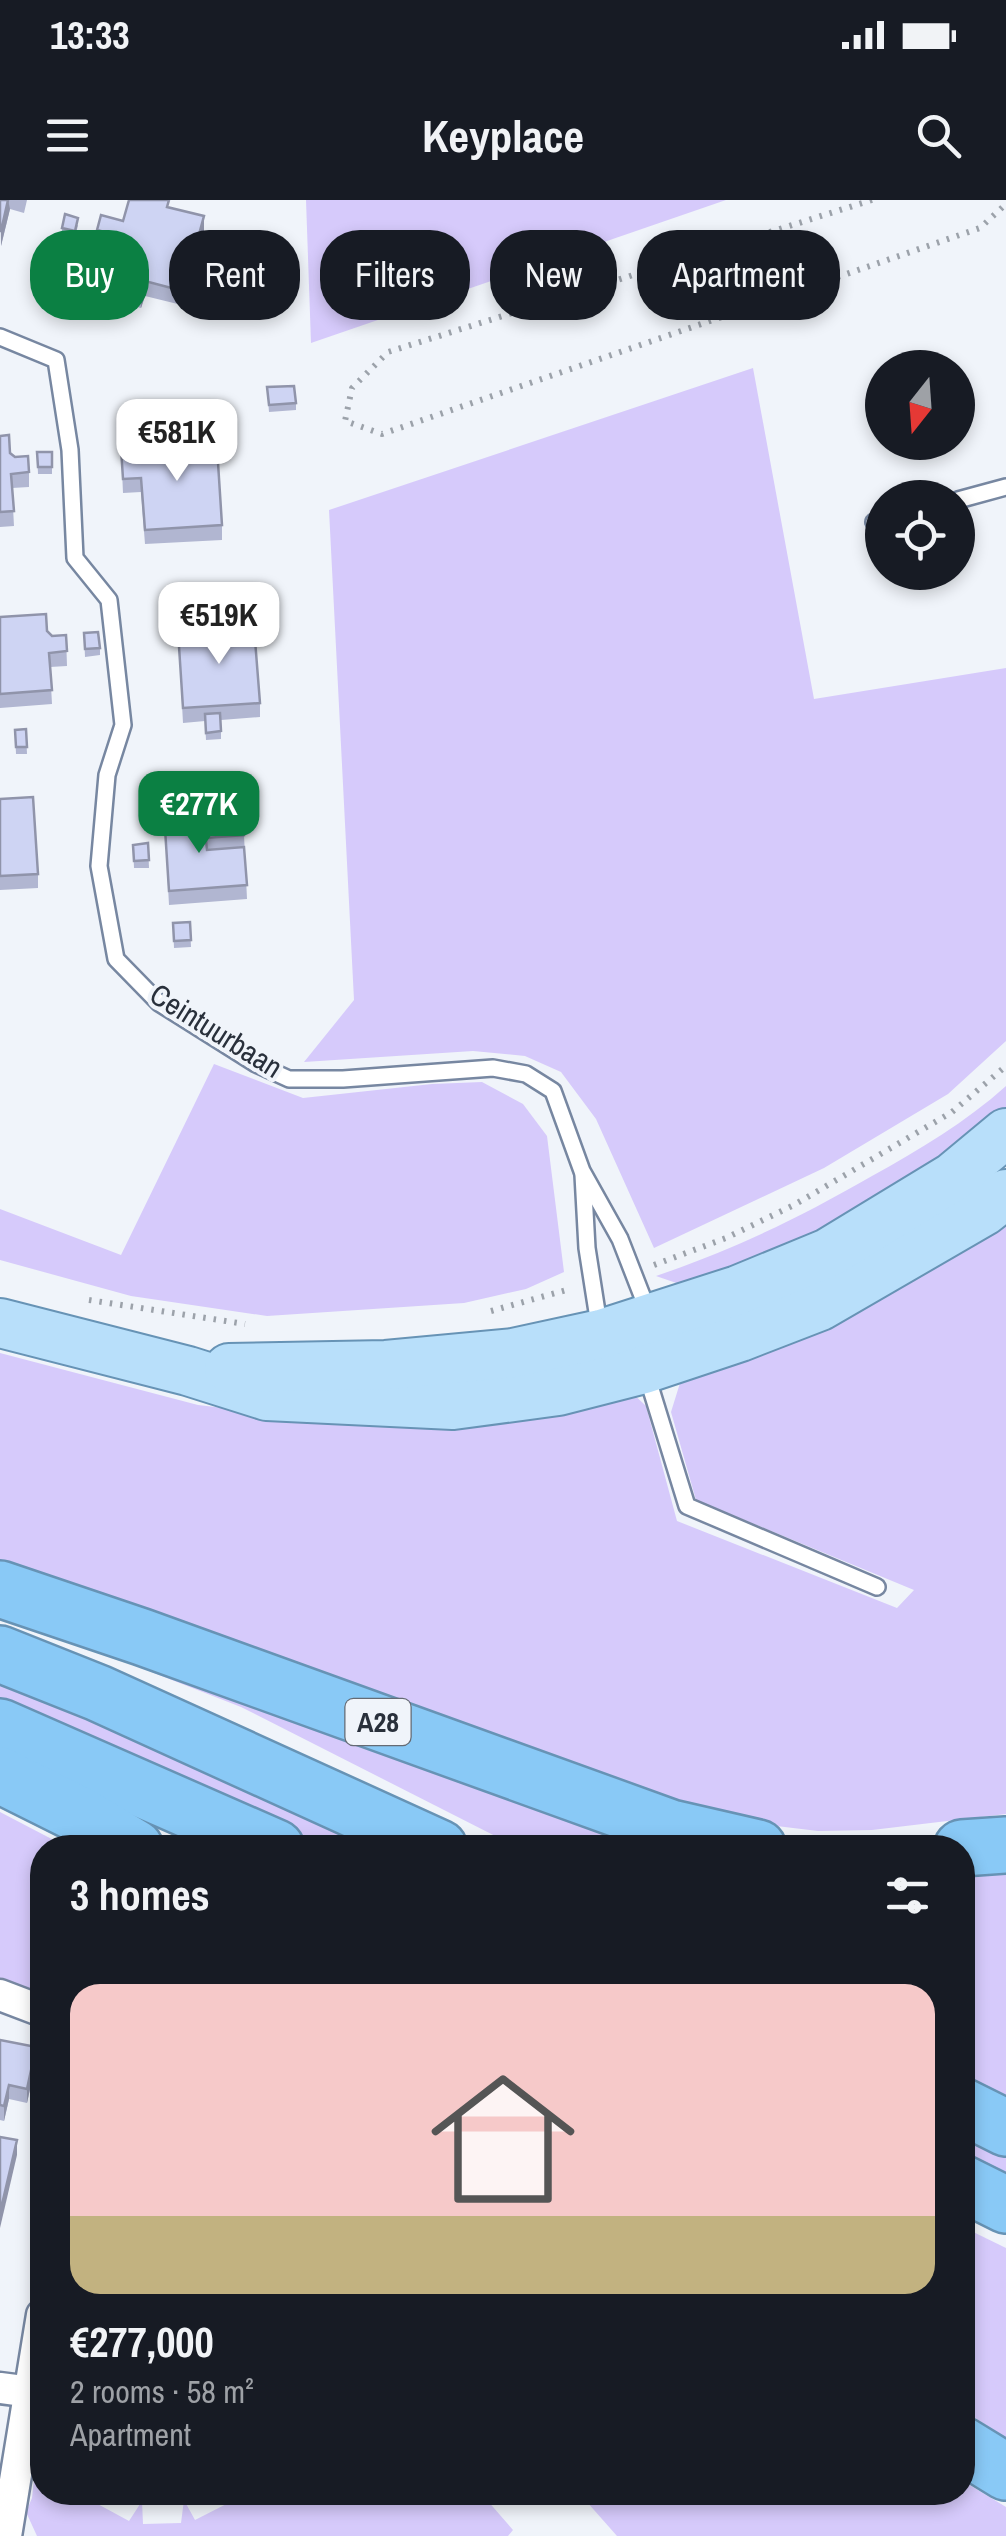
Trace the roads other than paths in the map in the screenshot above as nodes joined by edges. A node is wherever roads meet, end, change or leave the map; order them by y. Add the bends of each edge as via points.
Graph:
1 (0, 337) edge
2 (1006, 487) edge
3 (975, 495) edge
4 (1006, 1133) edge
5 (582, 1171) junction
6 (1006, 1194) edge
7 (0, 1323) edge
8 (634, 1344) junction
9 (877, 1588) dead end
10 (0, 1589) edge
11 (0, 1654) edge
12 (0, 1727) edge
13 (0, 1775) edge
14 (113, 1835) edge
15 (246, 1835) edge
16 (410, 1835) edge
17 (701, 1835) edge
18 (1006, 1845) edge
19 (975, 1847) edge
20 (0, 1995) edge
21 (30, 2006) edge
22 (975, 2112) edge
23 (1006, 2128) edge
24 (975, 2190) edge
25 (1006, 2205) edge
26 (0, 2388) edge
27 (30, 2392) edge
28 (30, 2398) edge
29 (975, 2453) edge
30 (1006, 2472) edge
31 (6, 2536) edge

1 - 5 lane, Ceintuurbaan via 56,360 70,450 75,558 109,600 123,725 107,775 99,866 116,958 159,1003 288,1078 493,1068 526,1074 553,1091
2 - 3 lane
4 - 8 main road via 953,1177 828,1252
5 - 8 lane, Ceintuurbaan via 594,1282
5 - 8 lane, Ceintuurbaan via 634,1272
6 - 8 main road via 820,1306
7 - 8 main road via 280,1398 453,1405 558,1390
8 - 9 lane via 687,1506
10 - 17 highway, A28
11 - 16 highway
12 - 15 highway
13 - 14 highway
18 - 19 highway
20 - 21 street
22 - 23 highway
24 - 25 highway
26 - 27 street
28 - 31 street
29 - 30 highway

